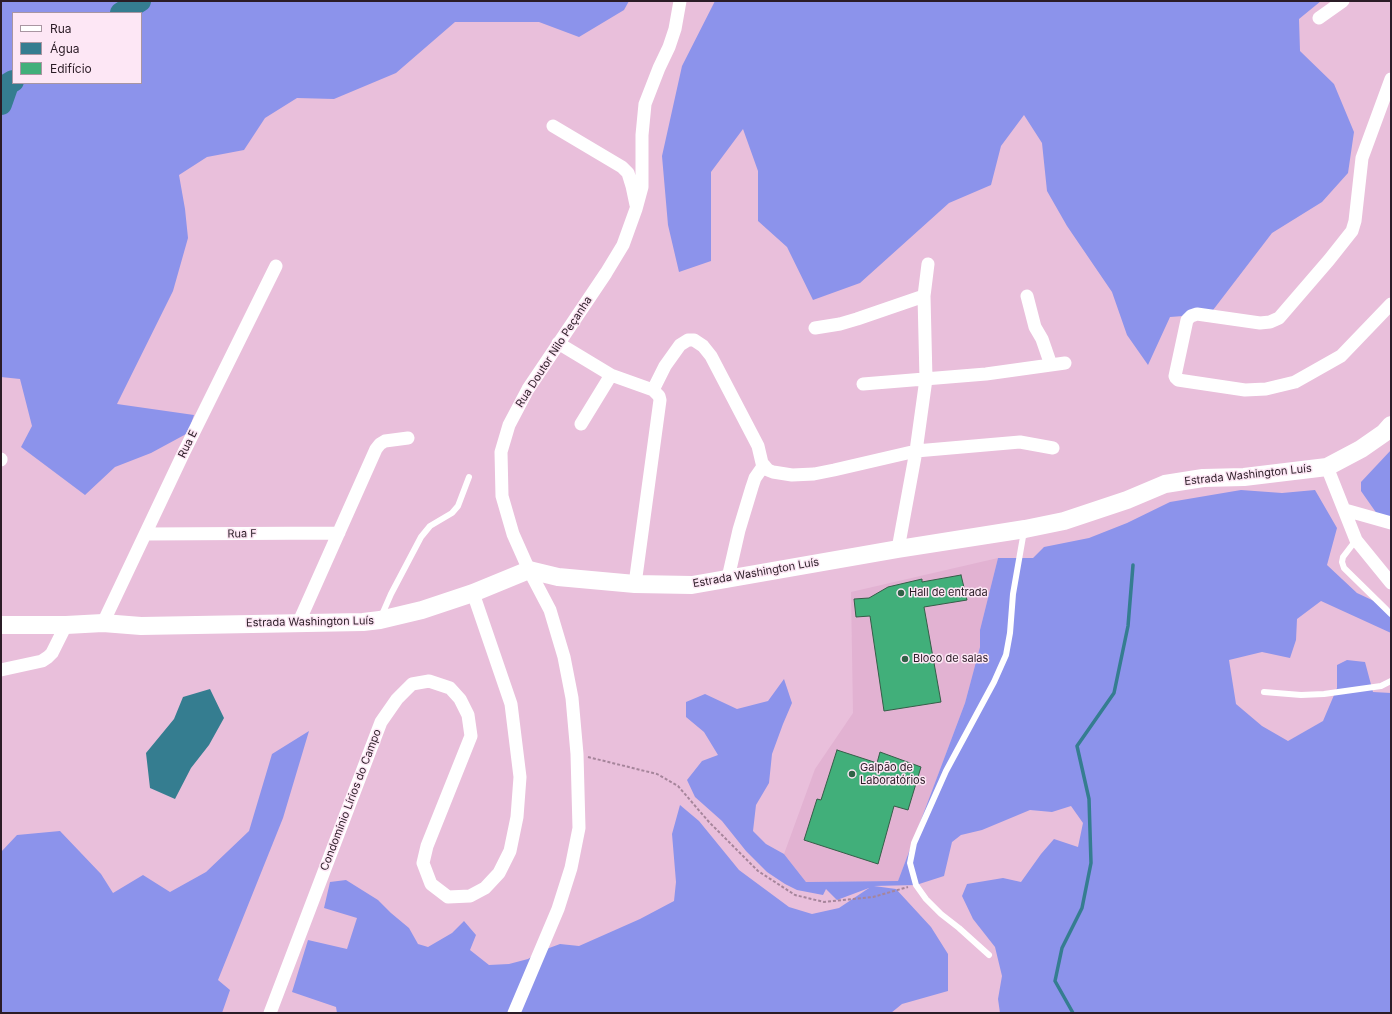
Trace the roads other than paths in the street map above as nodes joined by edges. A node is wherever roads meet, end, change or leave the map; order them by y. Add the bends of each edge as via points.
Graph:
1 (680, 1) edge
2 (1343, 1) edge
3 (1319, 18) dead end
4 (1391, 79) edge
5 (553, 126) dead end
6 (636, 209) junction
7 (928, 264) dead end
8 (276, 266) dead end
9 (924, 296) junction
10 (1026, 296) dead end
11 (1391, 304) edge
12 (815, 328) dead end
13 (558, 344) junction
14 (1065, 363) dead end
15 (1050, 365) junction
16 (612, 375) junction
17 (926, 379) junction
18 (862, 384) dead end
19 (653, 390) junction
20 (581, 424) dead end
21 (1391, 425) edge
22 (408, 438) dead end
23 (1053, 448) dead end
24 (916, 451) junction
25 (764, 465) junction
26 (1327, 467) junction
27 (469, 477) dead end
28 (1345, 510) junction
29 (1391, 523) edge
30 (1025, 529) junction
31 (146, 534) junction
32 (338, 534) junction
33 (1356, 540) junction
34 (898, 549) junction
35 (529, 570) junction
36 (728, 578) junction
37 (1391, 583) edge
38 (635, 584) junction
39 (473, 592) junction
40 (1391, 614) edge
41 (380, 620) junction
42 (103, 623) junction
43 (298, 624) junction
44 (1, 625) edge
45 (66, 626) junction
46 (1, 670) edge
47 (1391, 681) edge
48 (1264, 692) dead end
49 (989, 955) dead end
50 (270, 1013) edge
51 (514, 1013) edge

1 - 6 street, Rua Doutor Nilo Peçanha via 675,29 646,104 642,135 642,187
2 - 3 street
4 - 11 street via 1362,158 1352,231 1279,318 1260,323 1197,314 1191,316 1187,320 1175,376 1178,380 1245,390 1266,389 1295,382 1341,356
5 - 6 street, Rua Doutor Nilo Peçanha via 628,173
6 - 13 street, Rua Doutor Nilo Peçanha via 623,245
7 - 9 street
8 - 31 street, Rua E
9 - 12 street via 840,324
9 - 17 street
10 - 15 street
13 - 16 street
13 - 35 street, Rua Doutor Nilo Peçanha via 528,389 509,425 501,452 502,496 513,534
14 - 15 street
15 - 17 street
16 - 19 street
16 - 20 street
17 - 18 street
17 - 24 street
19 - 25 street via 665,366 680,345 688,340 694,340 703,346 711,356 758,446
19 - 38 street via 660,400
21 - 26 street via 1361,449
22 - 32 street via 385,441 376,449
23 - 24 street via 1020,442
24 - 25 street via 814,474 792,475 773,472
24 - 34 street
25 - 36 street via 752,488
26 - 28 street, Estrada Washington Luís
26 - 30 street, Estrada Washington Luís via 1203,478 1165,484 1064,521
27 - 41 lane via 458,506 430,526 421,537
28 - 29 street
28 - 33 street, Estrada Washington Luís
30 - 34 street, Estrada Washington Luís
30 - 49 lane via 1013,594 1006,655 946,771 914,843 910,863 916,885 926,898 940,914
31 - 32 street, Rua F
31 - 42 street, Rua E
32 - 43 street
33 - 37 street, Estrada Washington Luís
33 - 40 lane via 1343,557 1344,568
34 - 36 street, Estrada Washington Luís
35 - 38 street, Estrada Washington Luís via 558,577
35 - 39 street, Estrada Washington Luís
35 - 51 street, Rua Doutor Nilo Peçanha via 550,610 564,657 572,698 578,754 579,828 571,868 558,909
36 - 38 street, Estrada Washington Luís via 692,585
39 - 41 street, Estrada Washington Luís via 422,610
39 - 50 street, Condomínio Lírios do Campo via 511,704 520,777 517,818 510,852 499,873 485,888 470,896 448,897 431,884 423,863 427,846 471,736 468,715 460,699 450,688 429,681 412,684 380,722
41 - 43 street, Estrada Washington Luís
42 - 43 street, Estrada Washington Luís via 141,626
42 - 45 street, Estrada Washington Luís
44 - 45 street, Estrada Washington Luís
45 - 46 street via 48,657 42,661
47 - 48 lane via 1381,686 1301,696

